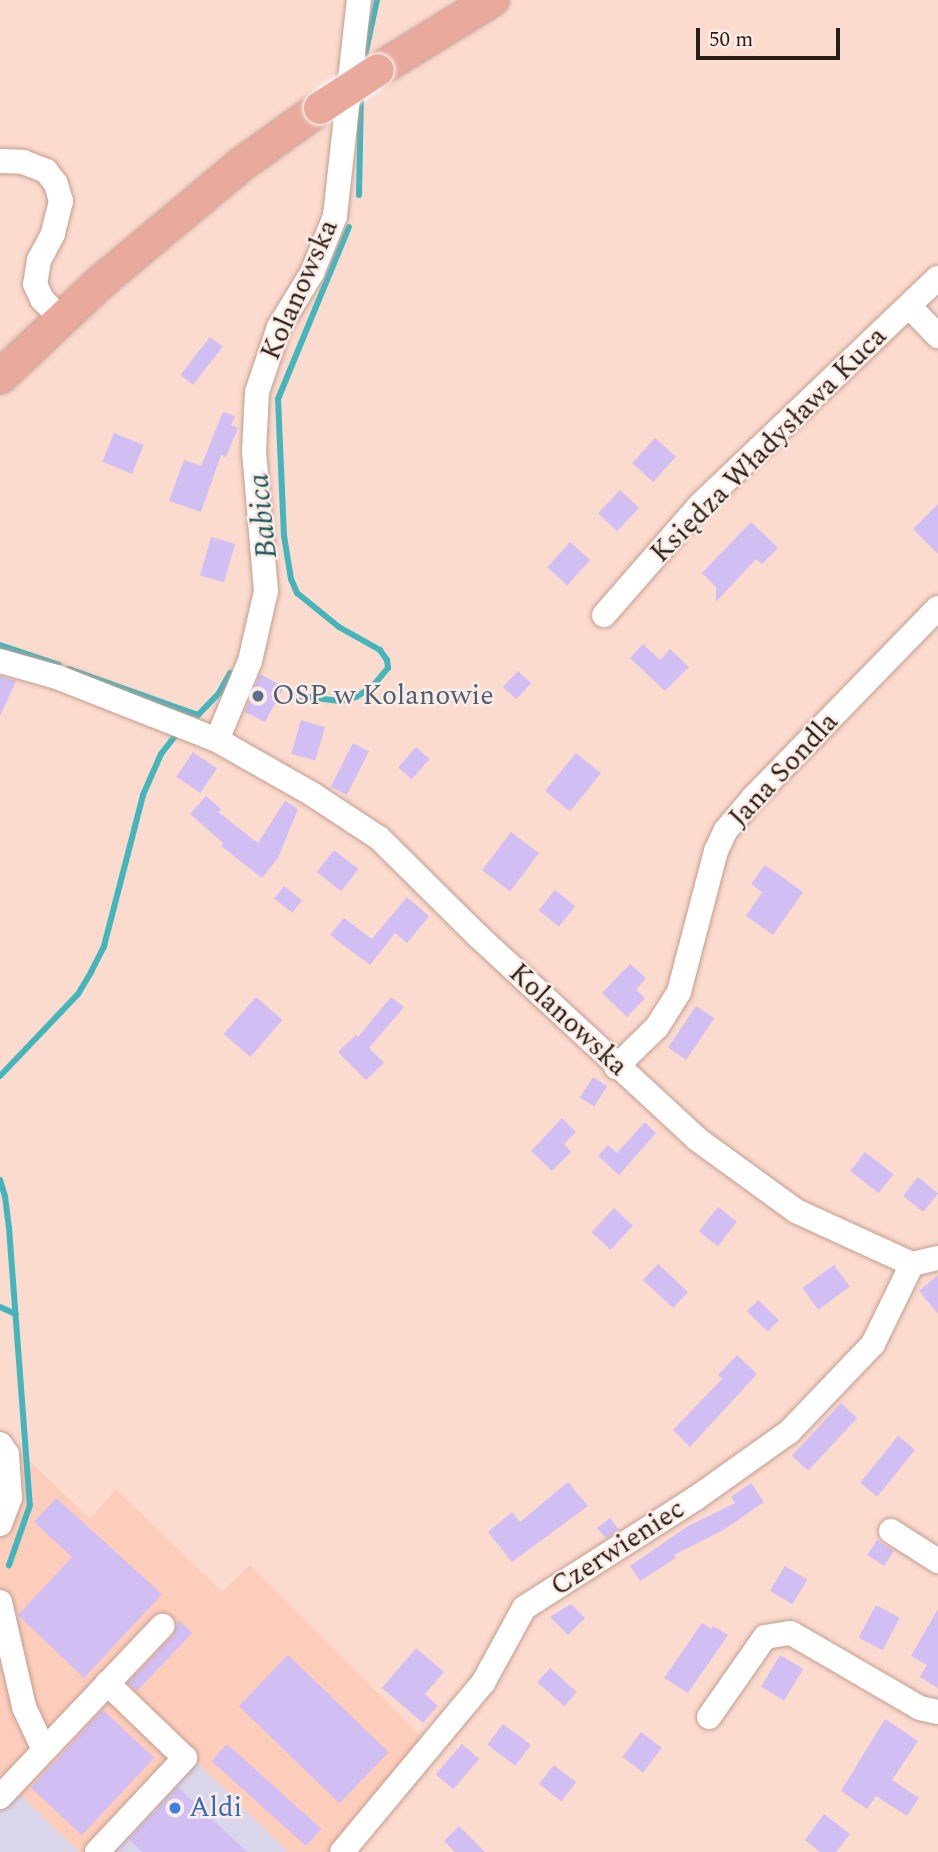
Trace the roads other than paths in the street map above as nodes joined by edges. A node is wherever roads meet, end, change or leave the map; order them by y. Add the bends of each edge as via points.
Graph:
1 (359, 0) edge
2 (492, 0) edge
3 (0, 161) edge
4 (938, 278) edge
5 (909, 306) junction
6 (61, 319) junction
7 (938, 336) edge
8 (0, 377) edge
9 (938, 608) edge
10 (604, 615) dead end
11 (0, 661) edge
12 (217, 740) junction
13 (616, 1067) junction
14 (938, 1258) edge
15 (912, 1264) junction
16 (0, 1444) edge
17 (0, 1524) edge
18 (891, 1531) dead end
19 (938, 1560) edge
20 (0, 1602) edge
21 (162, 1626) dead end
22 (107, 1683) junction
23 (938, 1712) edge
24 (709, 1717) dead end
25 (44, 1750) junction
26 (0, 1797) edge
27 (97, 1852) edge
28 (342, 1852) edge

1 - 12 street, Kolanowska via 335,216 312,273 279,327 257,392 254,451 266,591 250,661
2 - 6 main road, bridge via 320,108 242,164
3 - 6 street via 23,162 46,171 57,184 61,201 35,284
4 - 5 street, Księdza Władysława Kuca
5 - 7 street
5 - 10 street, Księdza Władysława Kuca via 699,506
6 - 8 main road
9 - 13 street, Jana Sondla via 726,830 716,851 679,992 657,1027
11 - 12 street, Kolanowska via 57,677
12 - 13 street, Kolanowska via 269,767 379,838
13 - 15 street, Kolanowska via 696,1139 796,1211
14 - 15 street
15 - 28 street, Czerwieniec via 873,1344 789,1432 696,1498 524,1608 483,1683
16 - 17 street via 7,1454 10,1498
18 - 19 street
20 - 25 street via 24,1707
21 - 22 street
22 - 25 street
22 - 27 street via 185,1758
23 - 24 street via 920,1708 791,1633 765,1637
25 - 26 street

